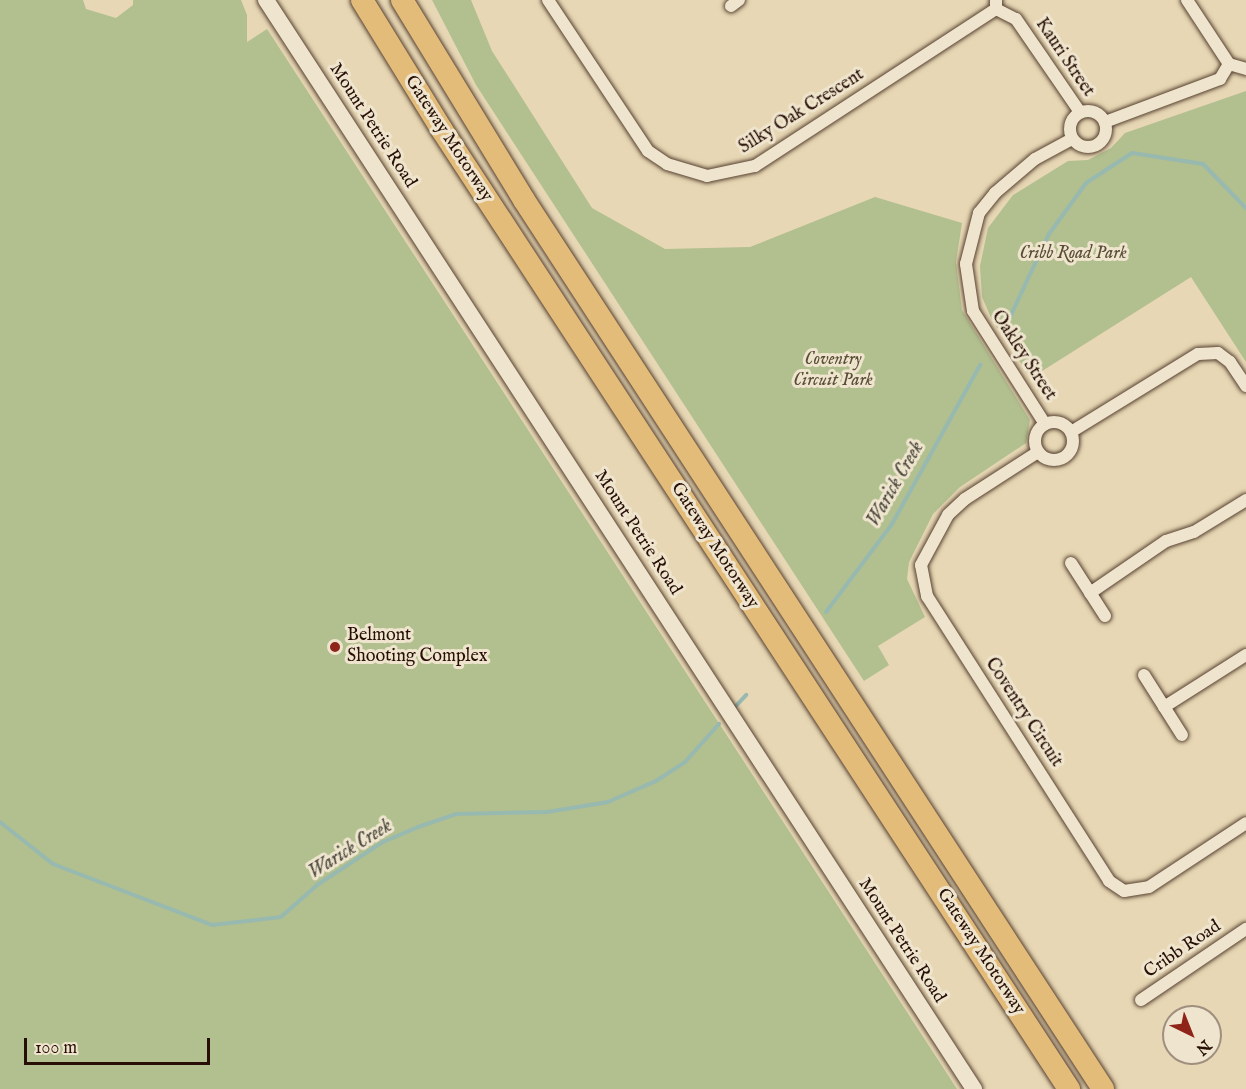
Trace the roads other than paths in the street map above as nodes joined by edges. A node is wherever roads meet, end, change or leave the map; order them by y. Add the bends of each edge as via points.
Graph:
1 (266, 0) edge
2 (362, 0) edge
3 (402, 0) edge
4 (548, 0) edge
5 (1187, 0) edge
6 (996, 4) edge
7 (1228, 64) junction
8 (1246, 69) edge
9 (1080, 112) junction
10 (1105, 122) junction
11 (1072, 139) junction
12 (1246, 386) edge
13 (1045, 424) junction
14 (1071, 432) junction
15 (1038, 452) junction
16 (1246, 500) edge
17 (1071, 563) dead end
18 (1090, 593) junction
19 (1105, 616) dead end
20 (1246, 655) edge
21 (1144, 675) dead end
22 (1164, 707) junction
23 (1182, 735) dead end
24 (1246, 823) edge
25 (1246, 929) edge
26 (1141, 1000) dead end
27 (974, 1089) edge
28 (1069, 1089) edge
29 (1103, 1089) edge

1 - 27 street, Mount Petrie Road
2 - 28 highway, Gateway Motorway via 430,112
3 - 29 highway, Gateway Motorway via 524,200
4 - 6 street, Silky Oak Crescent via 648,151 667,164 707,176 755,166
5 - 7 street
6 - 9 street, Kauri Street via 1016,19
7 - 8 street
7 - 10 street via 1220,79
9 - 10 street via 1095,112
9 - 11 street via 1070,124
10 - 11 street via 1105,136 1096,146 1082,147
11 - 13 street, Oakley Street via 1035,159 995,193 979,213 966,264 974,311
12 - 14 street via 1230,362 1218,353 1198,354
13 - 14 street via 1060,423
13 - 15 street via 1035,436
14 - 15 street via 1072,446 1064,457 1050,459
15 - 24 street, Coventry Circuit via 964,499 948,515 921,565 927,596 1110,881 1124,891 1149,887
16 - 18 street via 1194,532 1166,541
17 - 18 street
18 - 19 street
20 - 22 street
21 - 22 street
22 - 23 street
25 - 26 street, Cribb Road

